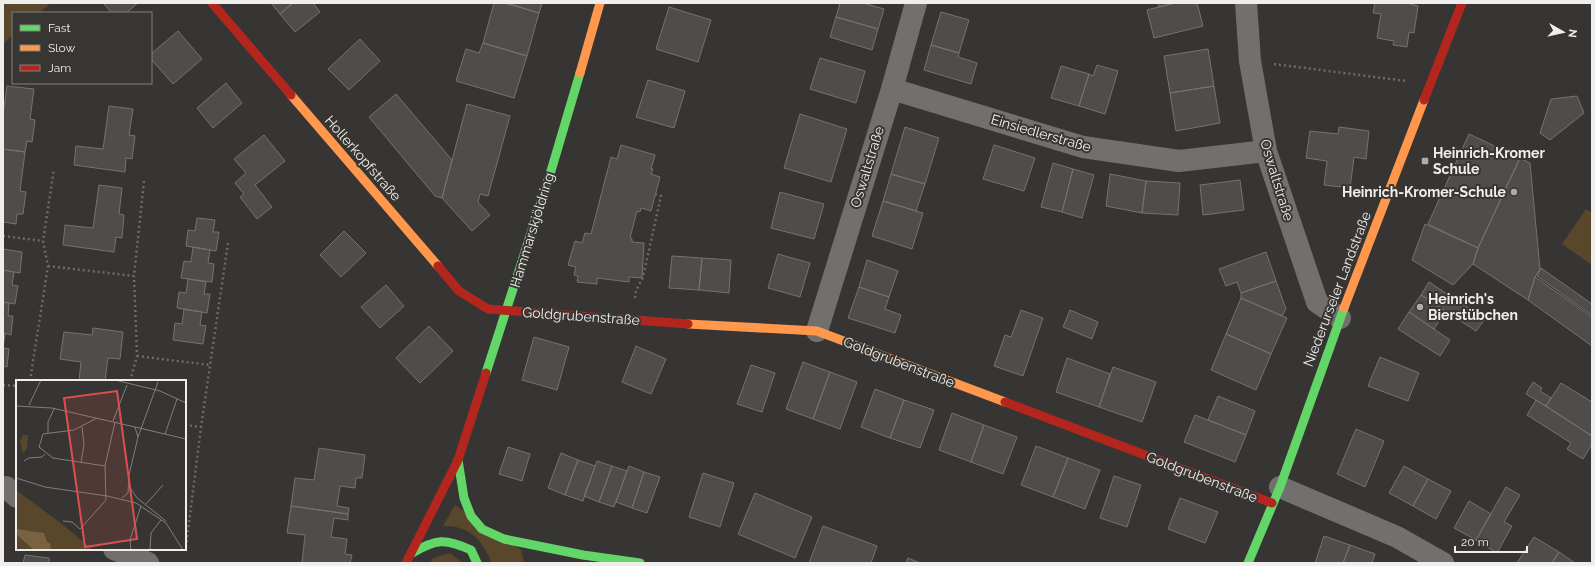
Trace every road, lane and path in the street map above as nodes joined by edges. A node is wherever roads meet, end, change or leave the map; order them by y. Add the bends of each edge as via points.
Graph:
1 (212, 3) edge
2 (600, 3) edge
3 (916, 3) edge
4 (1246, 3) edge
5 (1462, 3) edge
6 (1270, 63) dead end
7 (1407, 81) dead end
8 (892, 89) junction
9 (1266, 151) junction
10 (54, 169) dead end
11 (144, 181) dead end
12 (655, 194) dead end
13 (3, 236) edge
14 (43, 241) junction
15 (228, 243) dead end
16 (48, 266) junction
17 (134, 276) junction
18 (634, 305) dead end
19 (507, 310) junction
20 (1340, 318) junction
21 (817, 331) junction
22 (137, 356) junction
23 (210, 365) junction
24 (30, 380) edge
25 (130, 380) edge
26 (3, 385) edge
27 (16, 386) edge
28 (186, 425) edge
29 (201, 427) junction
30 (458, 460) junction
31 (3, 488) edge
32 (1276, 495) junction
33 (16, 496) edge
34 (186, 547) edge
35 (116, 550) edge
36 (412, 553) junction
37 (583, 555) junction
38 (571, 560) dead end
39 (148, 563) edge
40 (406, 563) edge
41 (477, 563) edge
42 (640, 563) edge
43 (1248, 563) edge
44 (1443, 563) edge

1 - 19 main road, Hollerkopfstraße via 459,291 488,309
2 - 19 main road, Hammarskjöldring
3 - 8 street, Oswaltstraße
4 - 9 street, Oswaltstraße via 1250,61
5 - 20 main road, Niederurseler Landstraße
6 - 7 path
8 - 9 street, Einsiedlerstraße via 1082,147 1179,161
8 - 21 street, Oswaltstraße
9 - 20 street, Oswaltstraße via 1317,302
10 - 14 path
11 - 17 path
12 - 18 path via 661,196 643,277 636,291
13 - 14 path
14 - 16 path
15 - 23 path
16 - 17 path
16 - 24 path
17 - 22 path
19 - 21 main road, Goldgrubenstraße via 669,323
19 - 30 main road, Hammarskjöldring
20 - 32 main road, Niederurseler Landstraße
21 - 32 main road, Goldgrubenstraße
22 - 23 path
22 - 25 path
23 - 29 path
26 - 27 path
28 - 29 path
29 - 34 path
30 - 36 main road, Hammarskjöldring
30 - 37 main road via 464,498 471,516 482,528 504,539
31 - 33 street via 6,487
32 - 43 main road, Niederurseler Landstraße
32 - 44 street, Goldgrubenstraße via 1398,537
35 - 39 street
36 - 40 main road, Hammarskjöldring
36 - 41 main road via 432,542 448,540 471,550
37 - 38 main road
37 - 42 main road

